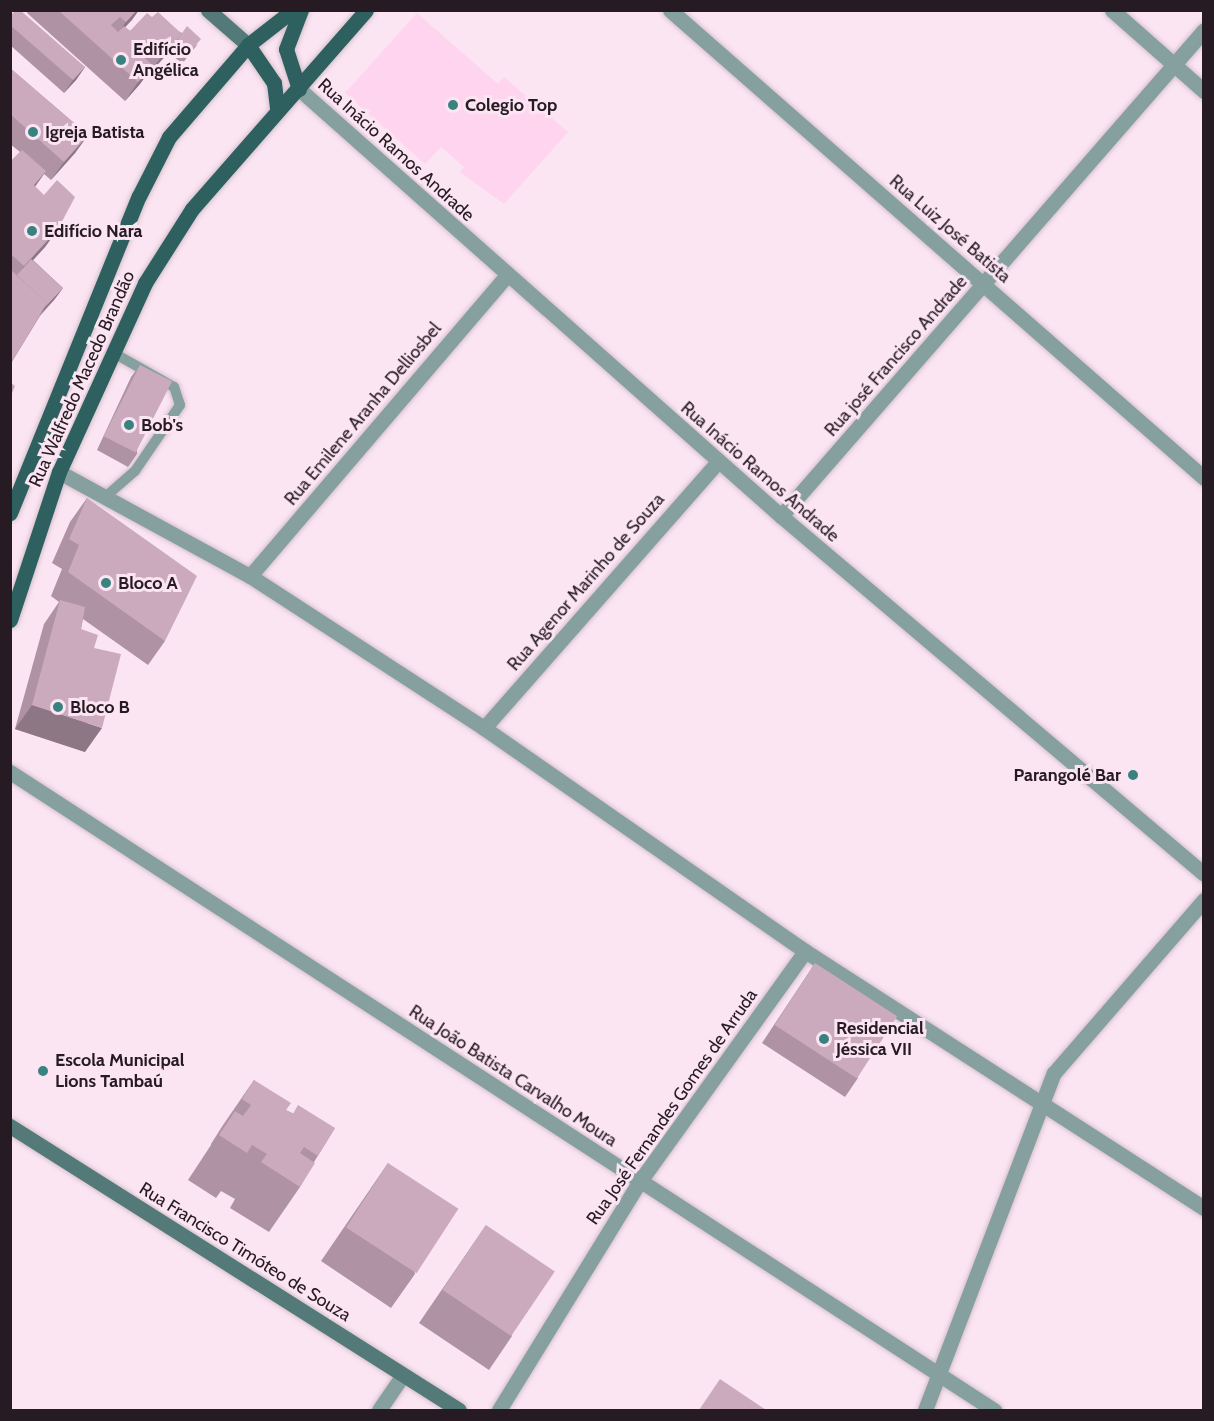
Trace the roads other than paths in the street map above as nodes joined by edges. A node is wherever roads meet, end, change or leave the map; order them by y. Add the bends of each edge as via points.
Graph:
1 (208, 10) edge
2 (293, 10) edge
3 (301, 10) edge
4 (366, 10) edge
5 (670, 10) edge
6 (1112, 10) edge
7 (1203, 30) edge
8 (248, 45) junction
9 (1174, 64) junction
10 (299, 89) junction
11 (1203, 91) edge
12 (277, 109) junction
13 (506, 276) junction
14 (984, 285) junction
15 (112, 352) junction
16 (718, 462) junction
17 (59, 472) junction
18 (1203, 478) edge
19 (104, 498) junction
20 (10, 513) edge
21 (781, 516) junction
22 (250, 576) junction
23 (10, 620) edge
24 (484, 728) junction
25 (10, 772) edge
26 (1203, 874) edge
27 (1203, 900) edge
28 (805, 951) junction
29 (1044, 1101) junction
30 (10, 1126) edge
31 (640, 1181) junction
32 (1203, 1208) edge
33 (403, 1375) junction
34 (940, 1375) junction
35 (379, 1410) edge
36 (459, 1410) edge
37 (499, 1410) edge
38 (925, 1410) edge
39 (994, 1410) edge

1 - 8 main road
2 - 8 main road, Rua Walfredo Macedo Brandão
3 - 10 main road via 286,49
4 - 10 main road, Rua Walfredo Macedo Brandão
5 - 14 street, Rua Luiz José Batista
6 - 9 street
7 - 9 street, Rua josé Francisco Andrade
8 - 12 main road via 274,83
8 - 20 main road, Rua Walfredo Macedo Brandão via 169,137 139,196
9 - 11 street
9 - 14 street, Rua josé Francisco Andrade
10 - 12 main road, Rua Walfredo Macedo Brandão
10 - 13 street, Rua Inácio Ramos Andrade
12 - 15 main road, Rua Walfredo Macedo Brandão via 192,209 145,283
13 - 16 street, Rua Inácio Ramos Andrade
13 - 22 street, Rua Emilene Aranha Delliosbel
14 - 18 street, Rua Luiz José Batista
14 - 21 street, Rua josé Francisco Andrade
15 - 17 main road, Rua Walfredo Macedo Brandão
15 - 19 lane via 174,387 180,405 135,471
16 - 21 street, Rua Inácio Ramos Andrade
16 - 24 street, Rua Agenor Marinho de Souza
17 - 19 street
17 - 23 main road, Rua Walfredo Macedo Brandão
19 - 22 street
21 - 26 street, Rua Inácio Ramos Andrade
22 - 24 street
24 - 28 street
25 - 31 street, Rua João Batista Carvalho Moura
27 - 29 street via 1054,1073
28 - 29 street
28 - 31 street, Rua José Fernandes Gomes de Arruda
29 - 32 street
29 - 34 street
30 - 33 main road, Rua Francisco Timóteo de Souza
31 - 34 street, Rua João Batista Carvalho Moura
31 - 37 street, Rua José Fernandes Gomes de Arruda
33 - 35 street
33 - 36 main road, Rua Francisco Timóteo de Souza
34 - 38 street
34 - 39 street, Rua João Batista Carvalho Moura

